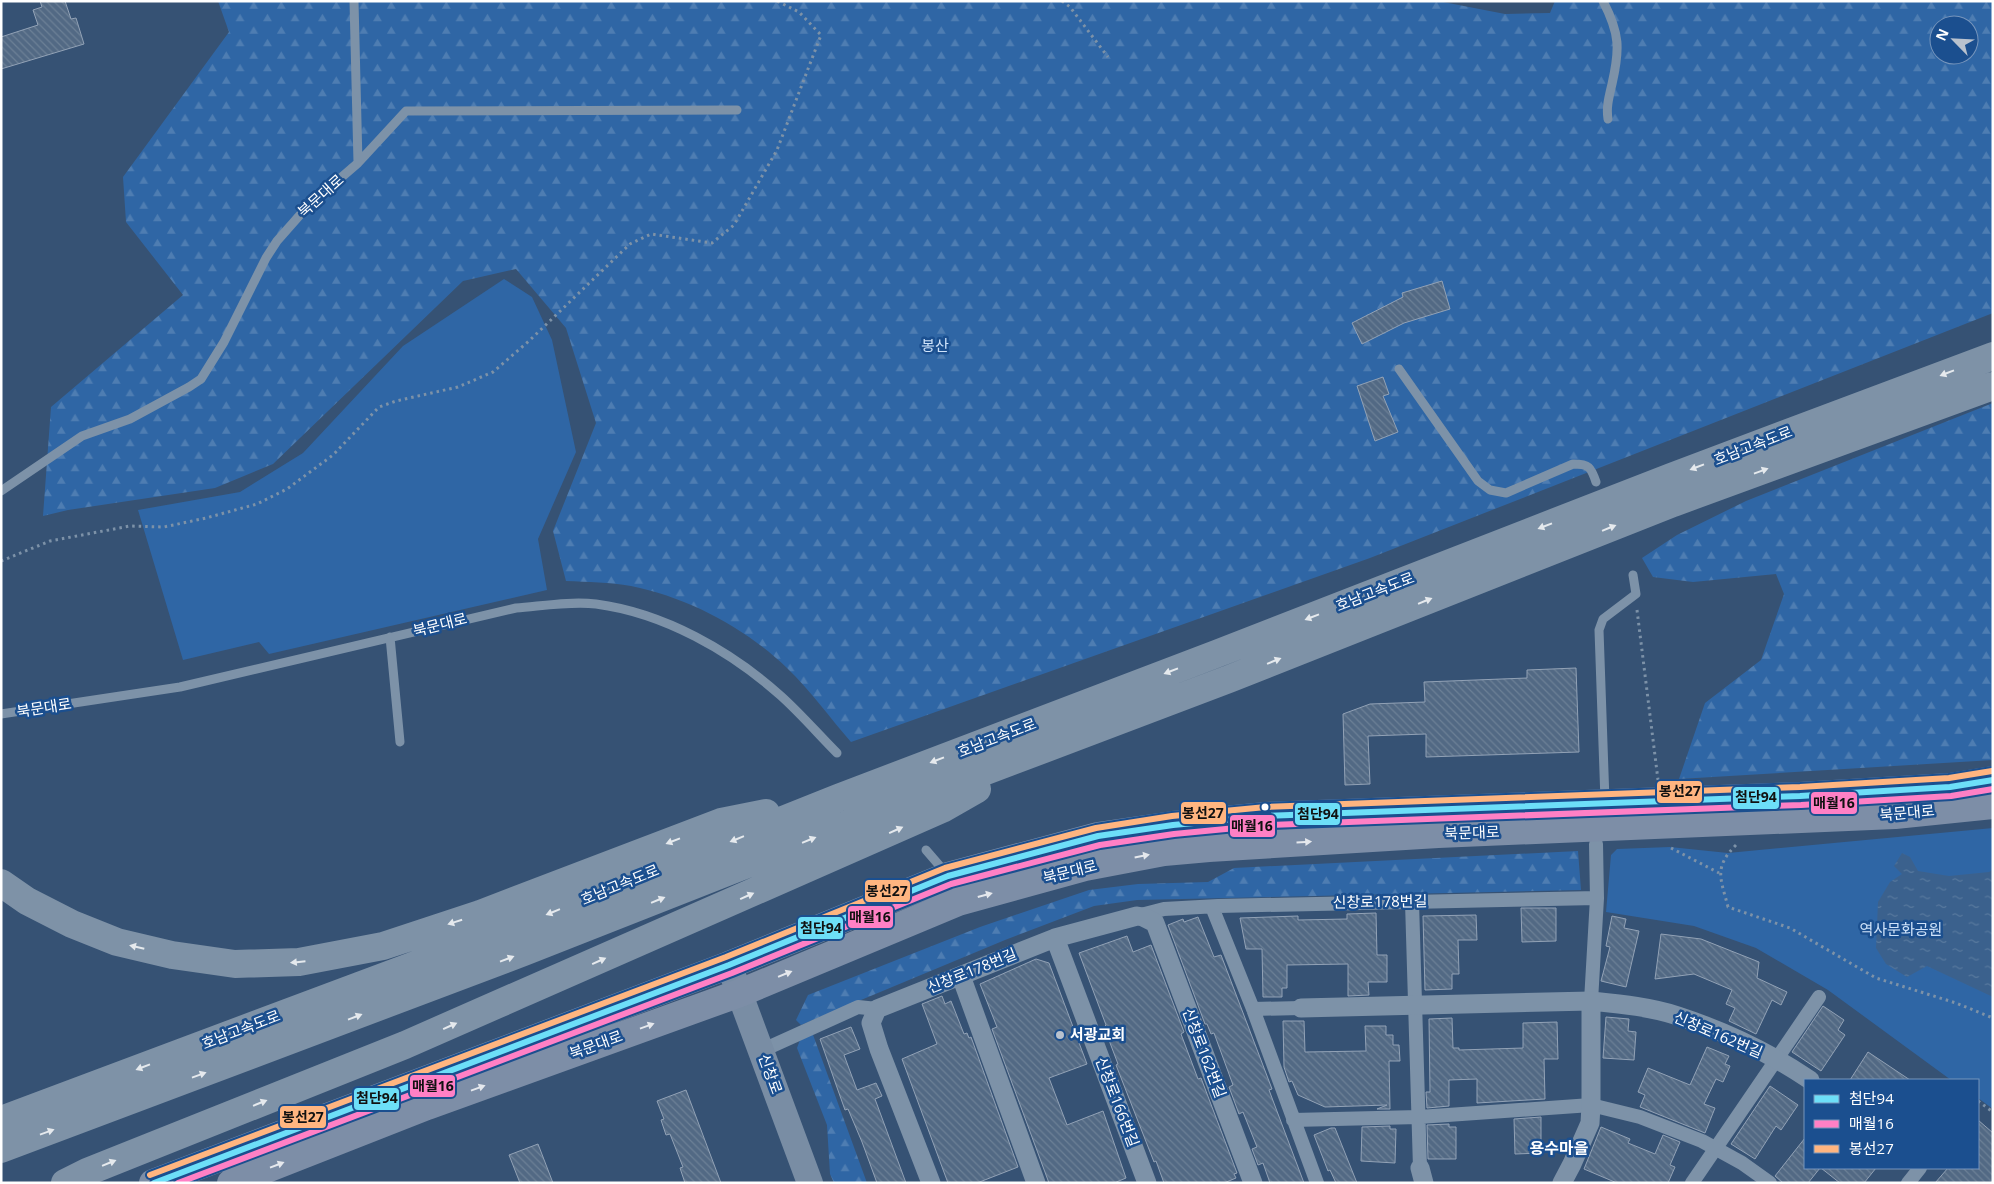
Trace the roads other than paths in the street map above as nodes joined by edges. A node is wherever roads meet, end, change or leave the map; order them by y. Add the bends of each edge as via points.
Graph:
1 (354, 1) edge
2 (1603, 1) edge
3 (737, 110) dead end
4 (1608, 119) dead end
5 (358, 163) junction
6 (1993, 356) edge
7 (1399, 369) dead end
8 (1993, 386) edge
9 (1596, 482) dead end
10 (1, 491) edge
11 (1634, 574) dead end
12 (390, 637) junction
13 (1, 714) edge
14 (400, 742) dead end
15 (1045, 750) junction
16 (837, 753) dead end
17 (1993, 780) edge
18 (838, 798) junction
19 (1605, 804) junction
20 (1993, 805) edge
21 (1596, 844) dead end
22 (926, 850) dead end
23 (948, 876) junction
24 (1, 883) edge
25 (1597, 898) junction
26 (958, 902) junction
27 (1412, 902) junction
28 (1212, 907) junction
29 (1152, 916) junction
30 (1055, 938) junction
31 (729, 964) junction
32 (960, 976) junction
33 (740, 992) junction
34 (1819, 996) dead end
35 (1591, 1001) junction
36 (1416, 1004) junction
37 (1301, 1008) joint
38 (877, 1009) junction
39 (1253, 1010) junction
40 (761, 1051) junction
41 (1776, 1060) junction
42 (1808, 1079) edge
43 (1591, 1105) junction
44 (1419, 1117) junction
45 (1, 1120) edge
46 (1293, 1120) junction
47 (1716, 1148) junction
48 (1, 1149) edge
49 (1916, 1169) edge
50 (1422, 1175) edge
51 (65, 1183) edge
52 (153, 1183) edge
53 (231, 1183) edge
54 (810, 1183) edge
55 (931, 1183) edge
56 (1036, 1183) edge
57 (1147, 1183) edge
58 (1254, 1183) edge
59 (1317, 1183) edge
60 (1562, 1183) edge
61 (1692, 1183) edge
62 (1770, 1183) edge
63 (1908, 1183) edge

1 - 5 lane
2 - 4 lane via 1618,41 1606,109
3 - 5 lane, 북문대로 via 406,111
5 - 10 lane, 북문대로 via 307,207 277,241 201,379 130,420 82,436
6 -> 18 highway, 호남고속도로
7 - 9 lane via 1478,482 1490,490 1506,493 1573,464 1585,464 1592,470
15 -> 8 highway, 호남고속도로 via 1673,502
11 - 19 lane via 1636,594 1604,619 1599,630
12 - 13 lane, 북문대로 via 180,687
12 - 14 lane
12 - 16 lane, 북문대로 via 516,608 596,604 628,612 668,624 725,653 782,697
48 -> 15 highway, 호남고속도로 via 524,952
51 -> 15 highway via 405,1046 942,810
17 - 19 main road, 북문대로 via 1950,787
18 -> 24 highway via 721,822 480,914 392,943 299,962 235,964 172,955 117,942 26,901
18 -> 45 highway, 호남고속도로 via 503,932
19 - 23 main road, 북문대로 via 1266,816 1173,825 1098,836
26 -> 20 main road, 북문대로 via 1085,867 1164,852 1438,834 1895,815
21 - 25 street
22 - 23 lane
23 - 26 lane
23 - 31 main road, 북문대로
25 - 27 street, 신창로178번길
25 - 35 street
33 -> 26 main road, 북문대로
27 - 28 street, 신창로178번길
27 - 36 street
28 - 29 street, 신창로178번길
28 - 39 street
29 - 30 street, 신창로178번길
29 - 58 street, 신창로162번길
30 - 32 street, 신창로178번길
30 - 57 street, 신창로166번길
31 - 33 main road, 신창로
31 - 52 main road, 북문대로
32 - 38 street, 신창로178번길
32 - 56 street
33 - 40 main road, 신창로
53 -> 33 main road, 북문대로 via 427,1106
34 - 41 street
35 - 36 street, 신창로162번길
35 - 41 street, 신창로162번길 via 1625,1004 1677,1016
35 - 43 street
36 - 37 street, 신창로162번길
36 - 44 street
37 - 39 street
38 - 40 street via 858,1007
38 - 55 street via 871,1023
39 - 46 street
40 - 54 main road, 신창로
41 - 42 street, 신창로162번길
41 - 47 street
43 - 44 street
43 - 47 street via 1670,1127
43 - 60 street via 1590,1123
44 - 46 street
44 - 50 street
46 - 59 street
47 - 61 street
47 - 62 street
49 - 63 street

